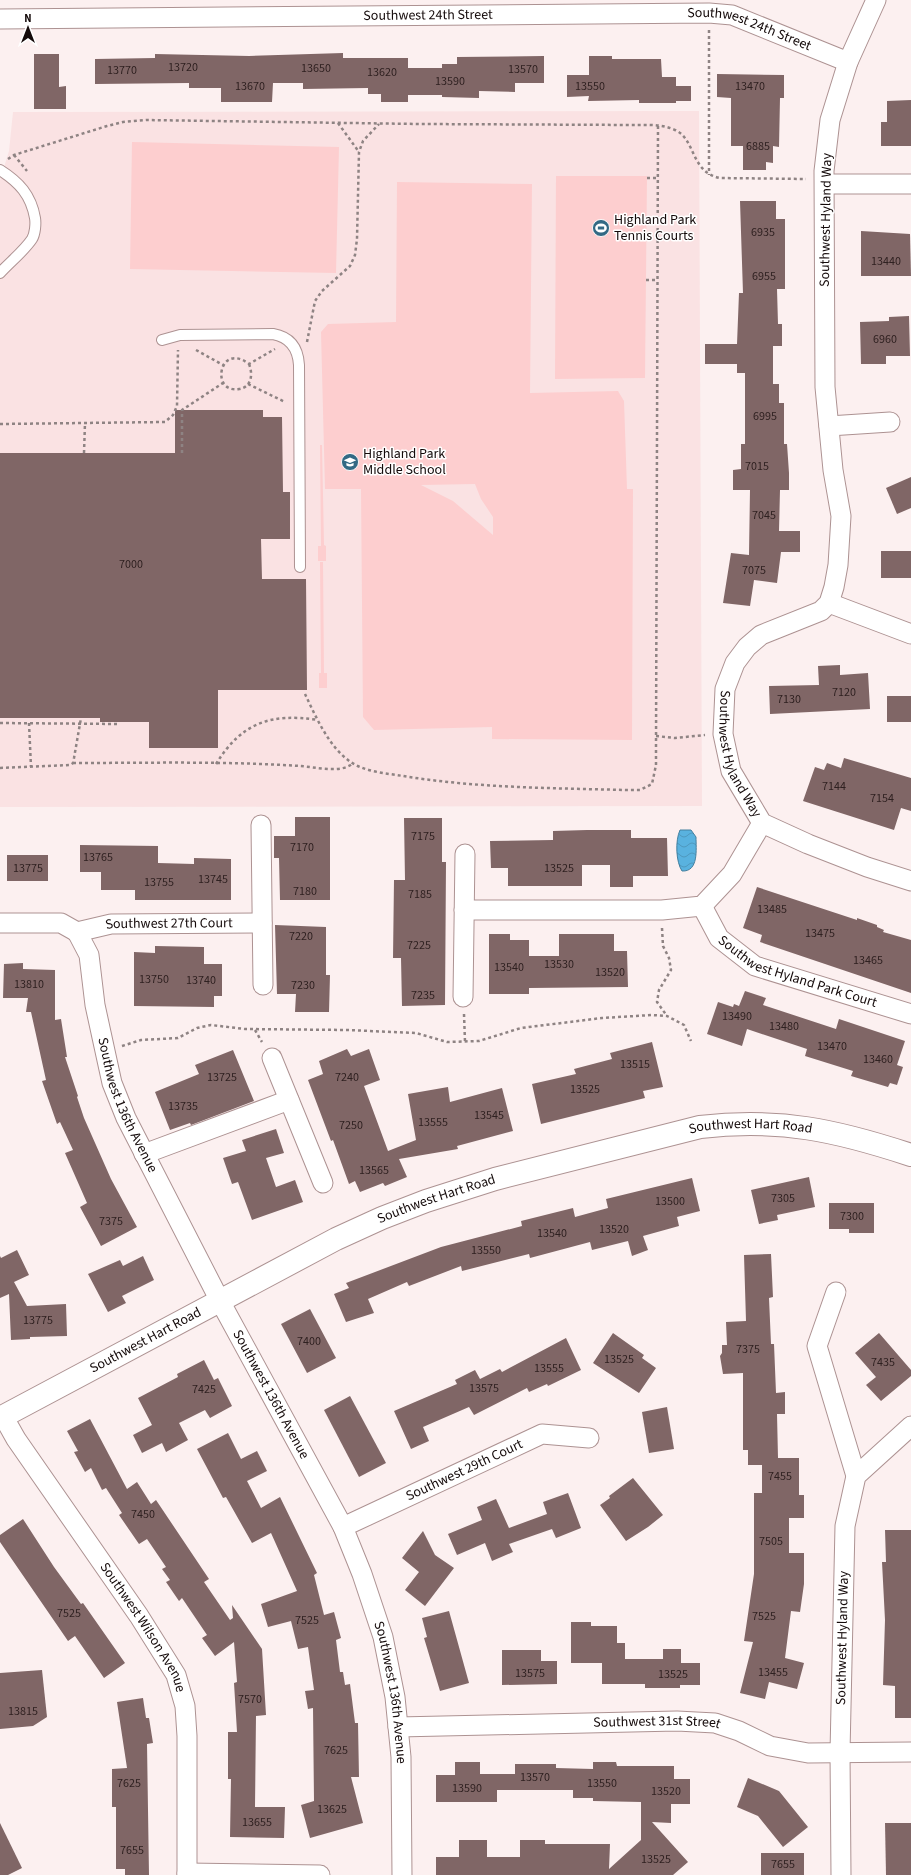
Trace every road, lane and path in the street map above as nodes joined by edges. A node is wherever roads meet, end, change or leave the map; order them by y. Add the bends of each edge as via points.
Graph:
1 (876, 0) edge
2 (569, 8) edge
3 (0, 19) edge
4 (709, 34) dead end
5 (848, 62) junction
6 (338, 122) junction
7 (380, 123) junction
8 (658, 125) junction
9 (359, 152) junction
10 (2, 166) edge
11 (709, 176) junction
12 (647, 178) dead end
13 (659, 178) junction
14 (806, 179) dead end
15 (825, 184) junction
16 (911, 184) edge
17 (0, 273) edge
18 (646, 280) dead end
19 (658, 280) junction
20 (162, 340) dead end
21 (293, 345) junction
22 (183, 348) dead end
23 (192, 348) dead end
24 (249, 364) junction
25 (223, 365) junction
26 (223, 383) junction
27 (248, 384) junction
28 (176, 408) junction
29 (299, 409) junction
30 (182, 410) junction
31 (890, 422) dead end
32 (85, 423) junction
33 (0, 424) edge
34 (829, 426) junction
35 (84, 453) dead end
36 (182, 453) dead end
37 (300, 567) dead end
38 (829, 602) junction
39 (911, 634) edge
40 (305, 694) dead end
41 (81, 718) dead end
42 (318, 720) junction
43 (80, 722) junction
44 (0, 723) edge
45 (29, 723) junction
46 (117, 724) dead end
47 (656, 736) junction
48 (691, 736) dead end
49 (73, 763) junction
50 (353, 763) junction
51 (216, 764) junction
52 (31, 767) junction
53 (0, 768) edge
54 (762, 823) junction
55 (261, 825) dead end
56 (465, 854) dead end
57 (911, 881) edge
58 (702, 906) junction
59 (464, 910) junction
60 (662, 910) junction
61 (0, 923) edge
62 (262, 923) junction
63 (77, 932) junction
64 (263, 985) dead end
65 (463, 997) joint
66 (911, 1014) edge
67 (667, 1016) junction
68 (691, 1041) dead end
69 (465, 1042) junction
70 (105, 1051) junction
71 (272, 1058) dead end
72 (289, 1100) junction
73 (144, 1154) junction
74 (911, 1155) edge
75 (323, 1183) dead end
76 (836, 1292) dead end
77 (220, 1301) junction
78 (1, 1415) edge
79 (911, 1426) edge
80 (589, 1438) dead end
81 (856, 1476) junction
82 (343, 1527) junction
83 (398, 1727) junction
84 (840, 1752) junction
85 (911, 1752) edge
86 (187, 1874) edge
87 (320, 1875) edge
88 (402, 1875) edge
89 (841, 1875) edge

1 - 5 street, Southwest Hyland Way
2 - 3 street, Southwest 24th Street
2 - 5 street, Southwest 24th Street via 732,15
4 - 11 path
5 - 15 street, Southwest Hyland Way via 830,120 824,171
6 - 7 path
6 - 9 path
6 - 10 path via 123,122 14,155
7 - 8 path
7 - 9 path via 363,141
8 - 11 path via 677,130 703,171
8 - 13 path
9 - 21 path via 355,255 350,266 322,291 315,301 308,342
10 - 17 lane via 28,194 36,223 33,238
11 - 14 path
12 - 13 path
13 - 19 path
15 - 16 street
15 - 34 street, Southwest Hyland Way via 824,342
18 - 19 path
19 - 47 path
20 - 21 lane via 180,335 273,334 280,335
21 - 24 path
21 - 29 lane via 299,356
22 - 28 path via 178,353
23 - 25 path
24 - 25 path via 236,358
24 - 27 path via 252,378
25 - 26 path
26 - 27 path via 235,390
26 - 30 path
27 - 29 path
28 - 30 path
28 - 32 path via 165,422
29 - 37 lane
30 - 36 path
31 - 34 street
32 - 33 path
32 - 35 path
34 - 38 street, Southwest Hyland Way via 841,516 838,565
38 - 39 street
38 - 54 street, Southwest Hyland Way via 822,611 810,617 761,635 747,647 729,675 723,734 731,771
40 - 42 path
41 - 43 path
42 - 50 path via 336,748
42 - 51 path via 291,717 254,725 246,729 224,751
43 - 45 path
43 - 46 path
43 - 49 path
44 - 45 path
45 - 52 path
47 - 48 path
47 - 50 path via 656,765 652,784 640,790 444,782 388,774 361,768
49 - 51 path
49 - 52 path
50 - 51 path via 345,768 333,769 275,764
52 - 53 path
54 - 57 street, Southwest Hyland Way via 867,867
54 - 58 street via 732,874
55 - 62 street
56 - 59 street
58 - 60 street
58 - 66 street, Southwest Hyland Park Court via 719,938 755,966
59 - 60 street
59 - 65 street
60 - 67 path via 663,946 672,970 657,996 661,1010
61 - 63 street via 61,923
62 - 63 street, Southwest 27th Court via 111,924
62 - 64 street
63 - 70 street, Southwest 136th Avenue via 89,955 95,1006
65 - 69 path
67 - 68 path via 684,1025
67 - 69 path via 602,1018 521,1028 479,1042
69 - 70 path via 447,1042 416,1033 245,1030 211,1026 197,1028 178,1038 141,1040
70 - 73 street, Southwest 136th Avenue via 112,1083
71 - 72 street
72 - 73 street
72 - 75 street
73 - 77 street, Southwest 136th Avenue
74 - 77 street, Southwest Hart Road via 867,1141 804,1127 765,1124 700,1127 548,1165 426,1200 336,1239
76 - 81 street via 817,1346
77 - 78 street, Southwest Hart Road
77 - 82 street, Southwest 136th Avenue
78 - 86 street, Southwest Wilson Avenue via 139,1616 176,1675 185,1706 187,1736
79 - 81 street
80 - 82 street, Southwest 29th Court via 542,1434
81 - 84 street, Southwest Hyland Way via 845,1526
82 - 83 street, Southwest 136th Avenue via 383,1637 392,1678
83 - 84 street, Southwest 31st Street via 677,1721 715,1724 770,1746 808,1753
83 - 88 street, Southwest 136th Avenue via 401,1757
84 - 85 street, Southwest 31st Street
84 - 89 street, Southwest Hyland Way
86 - 87 street

